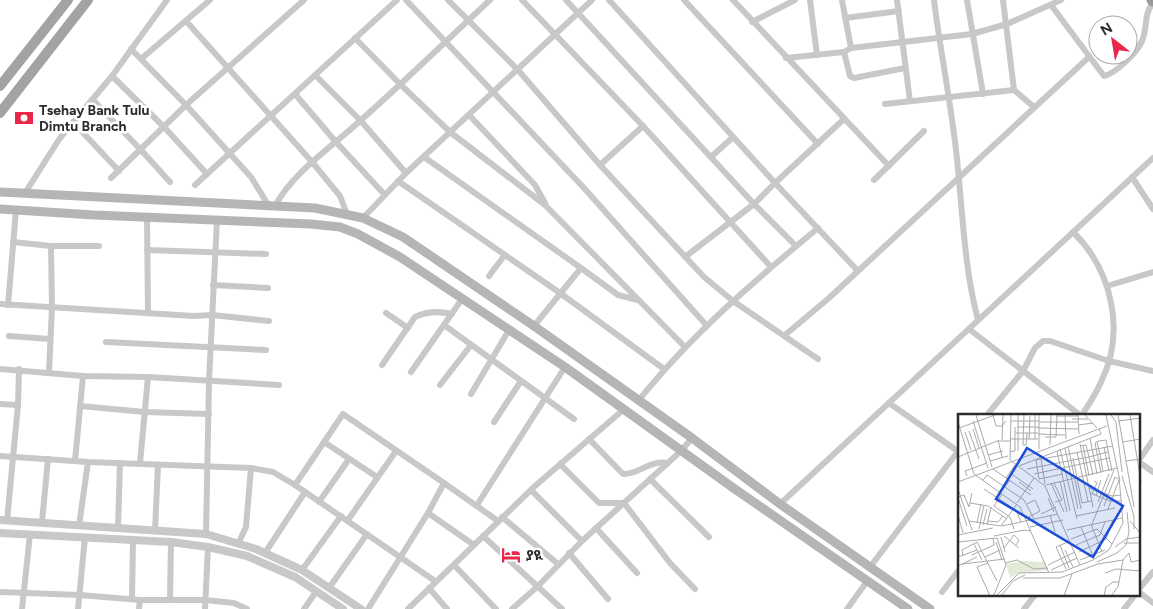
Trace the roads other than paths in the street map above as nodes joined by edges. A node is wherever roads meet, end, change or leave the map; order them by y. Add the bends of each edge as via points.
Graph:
1 (68, 0) edge
2 (88, 0) edge
3 (167, 0) edge
4 (210, 0) edge
5 (304, 0) edge
6 (397, 0) edge
7 (406, 0) edge
8 (448, 0) edge
9 (490, 0) edge
10 (522, 0) edge
11 (566, 0) edge
12 (592, 0) edge
13 (609, 0) edge
14 (684, 0) edge
15 (733, 0) edge
16 (795, 0) edge
17 (810, 0) edge
18 (842, 0) edge
19 (898, 0) edge
20 (934, 0) edge
21 (967, 0) edge
22 (1003, 0) edge
23 (1061, 0) edge
24 (1153, 2) edge
25 (1051, 5) junction
26 (899, 11) junction
27 (578, 14) junction
28 (845, 18) junction
29 (468, 20) junction
30 (186, 21) junction
31 (752, 22) junction
32 (1007, 24) junction
33 (972, 34) junction
34 (554, 35) junction
35 (356, 38) junction
36 (938, 38) junction
37 (447, 42) junction
38 (903, 43) junction
39 (1138, 47) edge
40 (851, 48) junction
41 (131, 49) junction
42 (844, 52) junction
43 (817, 55) junction
44 (1088, 57) edge
45 (786, 58) junction
46 (141, 59) junction
47 (1088, 59) edge
48 (1095, 65) edge
49 (1121, 65) edge
50 (906, 68) junction
51 (228, 69) junction
52 (518, 70) junction
53 (315, 75) junction
54 (112, 76) junction
55 (400, 84) junction
56 (0, 86) edge
57 (1014, 90) junction
58 (494, 92) junction
59 (295, 94) junction
60 (983, 94) junction
61 (950, 98) junction
62 (93, 100) junction
63 (910, 101) junction
64 (885, 104) dead end
65 (186, 106) junction
66 (1034, 107) junction
67 (0, 113) edge
68 (469, 115) junction
69 (270, 116) junction
70 (844, 119) junction
71 (361, 121) junction
72 (73, 122) junction
73 (642, 126) junction
74 (165, 128) junction
75 (924, 131) dead end
76 (450, 132) junction
77 (732, 138) junction
78 (336, 142) junction
79 (818, 144) junction
80 (141, 150) junction
81 (230, 153) junction
82 (424, 157) junction
83 (711, 157) junction
84 (1153, 158) edge
85 (313, 163) junction
86 (600, 165) junction
87 (889, 166) junction
88 (119, 170) junction
89 (406, 173) junction
90 (207, 174) junction
91 (1132, 177) junction
92 (111, 178) dead end
93 (959, 179) junction
94 (874, 180) dead end
95 (398, 181) junction
96 (170, 182) dead end
97 (774, 183) junction
98 (195, 185) dead end
99 (0, 192) edge
100 (25, 194) junction
101 (384, 194) junction
102 (754, 204) junction
103 (545, 205) junction
104 (272, 206) junction
105 (0, 209) edge
106 (1153, 209) edge
107 (16, 210) junction
108 (347, 214) junction
109 (147, 217) junction
110 (363, 218) junction
111 (217, 220) junction
112 (730, 221) junction
113 (818, 228) junction
114 (1073, 232) junction
115 (13, 242) junction
116 (51, 246) junction
117 (99, 246) dead end
118 (796, 246) junction
119 (147, 250) junction
120 (215, 252) junction
121 (266, 254) dead end
122 (504, 256) junction
123 (685, 257) junction
124 (771, 267) junction
125 (581, 268) junction
126 (857, 270) junction
127 (1153, 272) edge
128 (489, 276) dead end
129 (213, 285) junction
130 (1107, 286) junction
131 (268, 288) dead end
132 (560, 293) junction
133 (462, 299) junction
134 (638, 300) junction
135 (733, 302) junction
136 (0, 304) edge
137 (8, 305) junction
138 (52, 307) junction
139 (148, 313) junction
140 (386, 313) dead end
141 (452, 314) junction
142 (212, 315) junction
143 (978, 320) junction
144 (269, 321) dead end
145 (444, 325) junction
146 (534, 326) junction
147 (707, 326) junction
148 (408, 328) junction
149 (969, 329) junction
150 (509, 330) junction
151 (784, 335) junction
152 (9, 336) dead end
153 (50, 339) junction
154 (106, 342) dead end
155 (471, 345) junction
156 (211, 347) junction
157 (685, 347) junction
158 (266, 350) dead end
159 (818, 359) dead end
160 (491, 360) junction
161 (1109, 361) junction
162 (382, 365) dead end
163 (565, 367) junction
164 (664, 368) junction
165 (0, 369) edge
166 (19, 369) junction
167 (1023, 371) junction
168 (49, 372) junction
169 (411, 372) dead end
170 (1153, 372) edge
171 (83, 376) junction
172 (148, 377) junction
173 (209, 381) junction
174 (521, 381) junction
175 (279, 385) dead end
176 (440, 385) dead end
177 (471, 394) dead end
178 (546, 399) junction
179 (639, 400) junction
180 (889, 403) junction
181 (0, 404) edge
182 (18, 405) junction
183 (80, 406) junction
184 (623, 410) junction
185 (145, 412) junction
186 (209, 414) junction
187 (988, 414) edge
188 (1080, 414) edge
189 (1082, 414) edge
190 (574, 419) dead end
191 (494, 422) dead end
192 (692, 438) junction
193 (589, 439) junction
194 (1153, 440) edge
195 (324, 442) junction
196 (958, 450) edge
197 (396, 451) junction
198 (681, 451) junction
199 (958, 452) edge
200 (0, 456) edge
201 (13, 456) junction
202 (48, 459) junction
203 (349, 459) junction
204 (1140, 460) edge
205 (75, 461) junction
206 (88, 462) junction
207 (120, 462) junction
208 (1140, 462) edge
209 (140, 463) junction
210 (668, 463) junction
211 (560, 464) junction
212 (158, 465) junction
213 (208, 466) junction
214 (251, 468) junction
215 (1153, 472) edge
216 (377, 477) junction
217 (650, 479) junction
218 (444, 483) junction
219 (295, 485) junction
220 (531, 490) junction
221 (305, 492) junction
222 (319, 502) junction
223 (624, 503) junction
224 (780, 504) junction
225 (476, 505) junction
226 (428, 513) junction
227 (341, 516) junction
228 (500, 519) junction
229 (348, 520) junction
230 (3, 521) edge
231 (42, 522) junction
232 (79, 526) junction
233 (118, 528) junction
234 (596, 528) junction
235 (155, 531) junction
236 (0, 533) edge
237 (30, 534) junction
238 (206, 534) junction
239 (367, 534) junction
240 (483, 536) junction
241 (85, 537) junction
242 (710, 537) dead end
243 (134, 540) junction
244 (582, 541) junction
245 (171, 542) junction
246 (238, 544) junction
247 (474, 545) junction
248 (208, 547) junction
249 (569, 553) junction
250 (266, 554) junction
251 (400, 558) junction
252 (454, 564) junction
253 (558, 564) junction
254 (870, 567) junction
255 (302, 570) junction
256 (958, 571) edge
257 (1153, 572) edge
258 (637, 573) dead end
259 (868, 580) junction
260 (436, 582) junction
261 (537, 587) junction
262 (330, 588) junction
263 (428, 588) junction
264 (695, 589) dead end
265 (1140, 590) edge
266 (0, 592) edge
267 (316, 592) junction
268 (942, 592) dead end
269 (1140, 592) edge
270 (24, 593) junction
271 (80, 595) junction
272 (1034, 596) edge
273 (1134, 596) edge
274 (132, 599) junction
275 (170, 599) junction
276 (608, 599) dead end
277 (140, 600) junction
278 (205, 600) junction
279 (1153, 603) edge
280 (22, 609) edge
281 (78, 609) edge
282 (140, 609) edge
283 (205, 609) edge
284 (247, 609) edge
285 (304, 609) edge
286 (343, 609) edge
287 (360, 609) edge
288 (368, 609) edge
289 (408, 609) edge
290 (447, 609) edge
291 (496, 609) edge
292 (512, 609) edge
293 (562, 609) edge
294 (848, 609) edge
295 (908, 609) edge
296 (930, 609) edge
297 (1024, 609) edge
298 (1124, 609) edge

1 - 56 main road
2 - 67 main road
3 - 41 street
4 - 30 street
5 - 51 street
6 - 35 street
7 - 37 street
8 - 29 street
9 - 29 street
10 - 34 street
11 - 27 street
12 - 27 street
13 - 77 street
14 - 79 street
15 - 31 street
16 - 31 street
17 - 43 street
18 - 28 street
19 - 26 street
20 - 36 street
21 - 33 street
22 - 32 street
23 - 25 street
24 - 39 street via 1147,10 1142,42
25 - 32 street
25 - 44 street
26 - 28 street
26 - 38 street
27 - 34 street
27 - 83 street
28 - 40 street
29 - 37 street
29 - 52 street
30 - 46 street
30 - 51 street
31 - 45 street
32 - 33 street
32 - 57 street
33 - 36 street
33 - 60 street
34 - 52 street
34 - 73 street
35 - 53 street
35 - 55 street
36 - 38 street
36 - 61 street
37 - 55 street
37 - 58 street
38 - 40 street
38 - 50 street
40 - 42 street
41 - 46 street
41 - 54 street
42 - 43 street
42 - 50 street via 850,76 854,78
43 - 45 street
45 - 70 street
46 - 65 street
47 - 66 street
48 - 49 street via 1104,76
50 - 63 street
51 - 65 street
51 - 69 street
52 - 58 street
52 - 86 street
53 - 59 street
53 - 71 street
54 - 62 street
54 - 74 street
55 - 71 street
55 - 76 street
57 - 60 street
57 - 66 street
58 - 68 street
58 - 147 street
59 - 69 street
59 - 78 street
60 - 61 street
61 - 63 street
61 - 93 street
62 - 72 street
62 - 80 street
63 - 64 street
65 - 74 street
65 - 81 street
66 - 93 street
68 - 76 street
68 - 103 street via 535,185
69 - 81 street
69 - 85 street
70 - 79 street
70 - 87 street
71 - 78 street
71 - 89 street
72 - 88 street
72 - 100 street via 48,154
73 - 86 street
73 - 112 street
74 - 80 street
74 - 90 street
75 - 87 street
76 - 82 street
76 - 103 street
77 - 83 street
77 - 97 street
78 - 85 street
78 - 101 street
79 - 97 street
80 - 88 street
80 - 96 street
81 - 90 street
81 - 104 street
82 - 89 street
82 - 125 street
83 - 102 street
84 - 91 street
85 - 104 street
85 - 108 street via 340,196
86 - 123 street
87 - 94 street
88 - 92 street
89 - 95 street
90 - 98 street
91 - 106 street
91 - 114 street
93 - 126 street
93 - 143 street via 972,297
95 - 101 street
95 - 122 street
97 - 102 street
97 - 113 street
99 - 100 main road
100 - 104 main road
101 - 110 street
102 - 112 street
102 - 118 street
103 - 134 street
104 - 108 main road
105 - 107 main road
107 - 109 main road
107 - 115 street
108 - 110 main road
109 - 111 main road
109 - 119 street
110 - 146 main road via 403,237
111 - 120 street
111 - 133 main road via 340,227 400,257
112 - 123 street
112 - 124 street
113 - 118 street
113 - 126 street
114 - 130 street via 1094,255
114 - 143 street
115 - 116 street
115 - 137 street
116 - 117 street
116 - 138 street
118 - 124 street
119 - 120 street
119 - 139 street
120 - 121 street
120 - 129 street
122 - 128 street
122 - 132 street
123 - 135 street
124 - 135 street
125 - 132 street
125 - 134 street via 618,295
126 - 151 street
127 - 130 street
129 - 131 street
129 - 142 street
130 - 161 street via 1114,322
132 - 146 street
132 - 164 street
133 - 141 street
133 - 150 main road
134 - 157 street
135 - 147 street
135 - 151 street
136 - 137 street
137 - 138 street
138 - 139 street
138 - 153 street
139 - 142 street
140 - 148 street
141 - 145 street
141 - 148 street via 439,311 424,314 415,317
142 - 144 street
142 - 156 street
143 - 149 street
145 - 155 street
145 - 169 street
146 - 179 main road
147 - 157 street
148 - 162 street
149 - 167 street
149 - 180 street
150 - 160 street
150 - 163 main road
151 - 159 street
152 - 153 street
153 - 168 street
154 - 156 street
155 - 160 street
155 - 176 street
156 - 158 street
156 - 173 street
157 - 164 street
160 - 174 street
160 - 177 street
161 - 167 street via 1043,341 1035,348
161 - 170 street
161 - 189 street via 1102,380
163 - 178 street
163 - 184 main road
164 - 179 street
165 - 166 street
166 - 168 street
166 - 182 street
167 - 187 street
167 - 188 street
168 - 171 street
171 - 172 street
171 - 183 street
172 - 173 street
172 - 185 street
173 - 175 street
173 - 186 street
174 - 178 street
174 - 191 street
178 - 190 street
178 - 225 street
179 - 192 main road
180 - 196 street
180 - 224 street
181 - 182 street
182 - 201 street
183 - 185 street
183 - 205 street
184 - 193 street
184 - 198 main road
185 - 186 street
185 - 209 street
186 - 213 street
192 - 198 street
192 - 224 main road
193 - 210 street via 624,474 654,463
193 - 211 street
194 - 204 street
195 - 197 street via 343,414
195 - 203 street
195 - 219 street
197 - 216 street
197 - 218 street
198 - 210 street
198 - 259 main road
199 - 254 street
200 - 201 street
201 - 202 street
201 - 230 street
202 - 205 street
202 - 231 street
203 - 216 street
203 - 222 street
205 - 206 street
206 - 207 street
206 - 232 street
207 - 209 street
207 - 233 street
208 - 215 street
209 - 212 street
210 - 217 street
211 - 220 street
211 - 223 street via 599,504
212 - 213 street
212 - 235 street
213 - 214 street
213 - 238 street
214 - 219 street via 273,472
214 - 246 street via 246,527
216 - 229 street
217 - 223 street
217 - 242 street
218 - 225 street
218 - 226 street
219 - 221 street
220 - 228 street
220 - 244 street
221 - 222 street
221 - 250 street
222 - 227 street
223 - 234 street
223 - 264 street via 670,563
224 - 254 main road
225 - 228 street
226 - 247 street
226 - 251 street
227 - 229 street
227 - 255 street
228 - 240 street
228 - 253 street
229 - 239 street
230 - 231 street
231 - 232 street
232 - 233 street
233 - 235 street
234 - 244 street
234 - 258 street
235 - 238 street
236 - 237 street
237 - 241 street
237 - 270 street
238 - 246 street
239 - 251 street
239 - 262 street
240 - 247 street
240 - 261 street
241 - 243 street
241 - 271 street
243 - 245 street
243 - 274 street
244 - 249 street
245 - 248 street
245 - 275 street
246 - 250 street
247 - 252 street
248 - 267 street via 247,556 294,577
248 - 278 street
249 - 253 street
249 - 276 street
250 - 255 street
251 - 260 street
251 - 288 street
252 - 260 street
252 - 291 street
253 - 261 street
254 - 296 main road
255 - 262 street
256 - 268 street
257 - 265 street
259 - 294 street
259 - 295 main road
260 - 263 street
261 - 292 street
261 - 293 street
262 - 287 street
263 - 289 street
263 - 290 street
266 - 270 street
267 - 285 street
267 - 286 street
269 - 279 street
270 - 271 street
270 - 280 street
271 - 274 street
271 - 281 street
272 - 297 street
273 - 298 street
274 - 277 street
275 - 277 street
275 - 278 street
277 - 282 street
278 - 283 street
278 - 284 street via 234,603

